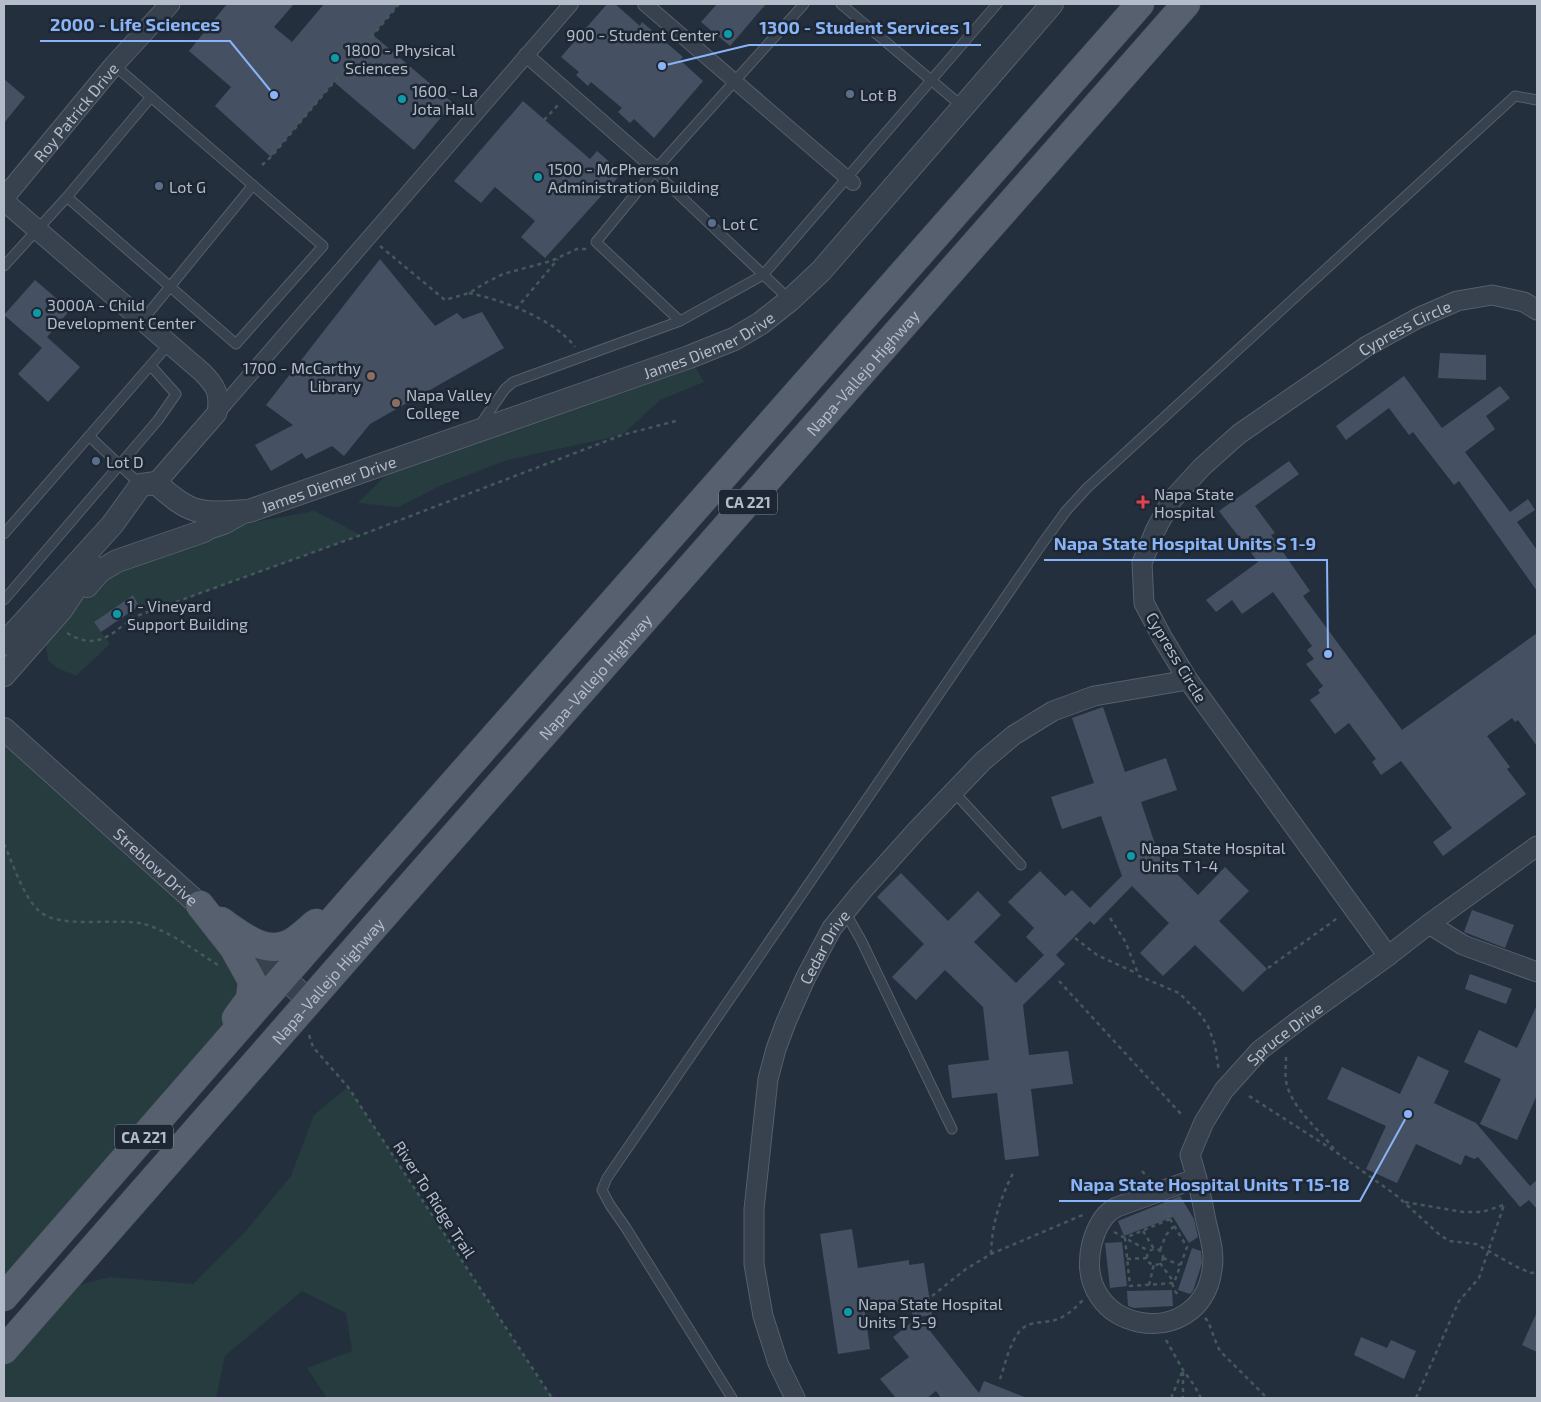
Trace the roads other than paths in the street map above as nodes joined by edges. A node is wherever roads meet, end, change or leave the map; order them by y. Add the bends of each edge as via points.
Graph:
1 (170, 4) edge
2 (571, 4) edge
3 (645, 4) edge
4 (804, 4) edge
5 (841, 4) edge
6 (997, 4) edge
7 (1052, 4) edge
8 (1140, 4) edge
9 (1186, 4) edge
10 (526, 55) junction
11 (114, 65) junction
12 (735, 80) junction
13 (932, 80) junction
14 (151, 97) junction
15 (1537, 100) edge
16 (963, 107) junction
17 (655, 170) junction
18 (850, 180) junction
19 (253, 185) junction
20 (67, 197) junction
21 (4, 200) edge
22 (36, 229) junction
23 (4, 266) edge
24 (763, 275) junction
25 (170, 286) junction
26 (790, 300) junction
27 (1537, 310) edge
28 (142, 321) junction
29 (680, 321) junction
30 (169, 344) junction
31 (151, 366) junction
32 (217, 413) junction
33 (476, 431) junction
34 (89, 436) junction
35 (120, 464) junction
36 (149, 489) junction
37 (248, 511) junction
38 (204, 531) junction
39 (4, 534) edge
40 (4, 600) edge
41 (57, 615) junction
42 (4, 644) edge
43 (4, 675) edge
44 (1188, 680) junction
45 (4, 729) edge
46 (954, 792) junction
47 (1537, 846) edge
48 (1021, 864) dead end
49 (360, 889) junction
50 (200, 905) junction
51 (845, 912) junction
52 (1430, 924) junction
53 (1388, 956) junction
54 (1537, 972) edge
55 (284, 977) junction
56 (304, 1008) junction
57 (195, 1079) junction
58 (952, 1129) dead end
59 (1197, 1178) junction
60 (4, 1297) edge
61 (4, 1350) edge
62 (732, 1398) edge
63 (795, 1398) edge

1 - 11 street, Roy Patrick Drive
2 - 10 street
3 - 12 street
4 - 12 lane
5 - 13 lane
6 - 13 lane
7 - 16 street, James Diemer Drive
8 - 49 main road, CA 221
9 - 56 main road, Napa-Vallejo Highway / CA 221
10 - 17 street
10 - 32 street
11 - 14 lane
11 - 21 street, Roy Patrick Drive
12 - 17 lane
12 - 18 street
13 - 16 lane
13 - 18 lane
14 - 19 lane
14 - 20 lane
15 - 62 lane via 1515,96 1087,488 1066,511 607,1178 602,1190 610,1205
16 - 26 street, James Diemer Drive via 821,271
17 - 24 lane
17 - 29 lane via 596,242
18 - 24 lane
19 - 25 lane
19 - 25 lane via 323,246 236,344
20 - 22 lane
20 - 25 lane
21 - 22 street
22 - 23 lane
22 - 28 street
24 - 26 lane
24 - 29 lane
25 - 28 lane
26 - 33 street, James Diemer Drive via 761,323 727,342
27 - 44 street, Cypress Circle via 1524,302 1492,295 1457,301 1418,318 1343,362 1239,434 1202,467 1171,501 1142,563 1144,603
28 - 30 street
29 - 33 lane via 509,385
30 - 31 lane
30 - 32 street via 217,391
31 - 34 lane
31 - 35 lane via 176,394
32 - 36 street
33 - 37 street, James Diemer Drive
34 - 35 lane
34 - 39 lane
35 - 36 lane
35 - 40 lane
36 - 37 street, James Diemer Drive via 192,510 214,514
36 - 38 street via 188,528
36 - 41 street
36 - 42 street via 112,524
37 - 38 street, James Diemer Drive
38 - 41 street via 117,561 100,571
41 - 43 street
44 - 46 street, Cedar Drive via 1094,696 1053,712 996,748
44 - 53 street, Cypress Circle
45 - 50 street, Streblow Drive
46 - 48 lane
46 - 51 street, Cedar Drive
47 - 52 street, Spruce Drive
49 - 50 main road via 295,940 272,948 235,931
49 - 55 main road, CA 221
50 - 55 street, Streblow Drive
50 - 57 main road via 233,947 252,981 250,998
51 - 58 lane
51 - 63 street, Cedar Drive via 818,953 786,1022 768,1079 762,1130 754,1209 754,1264 769,1339
52 - 53 street, Spruce Drive
52 - 54 street via 1463,945
53 - 59 street, Spruce Drive via 1260,1050 1224,1090 1204,1122 1190,1155
55 - 56 street, Streblow Drive
55 - 57 main road, CA 221
56 - 61 main road, Napa-Vallejo Highway / CA 221
57 - 60 main road, CA 221
59 - 59 street, Spruce Drive via 1117,1206 1094,1218 1090,1266 1100,1298 1114,1312 1131,1321 1161,1323 1180,1317 1199,1301 1209,1283 1214,1254

